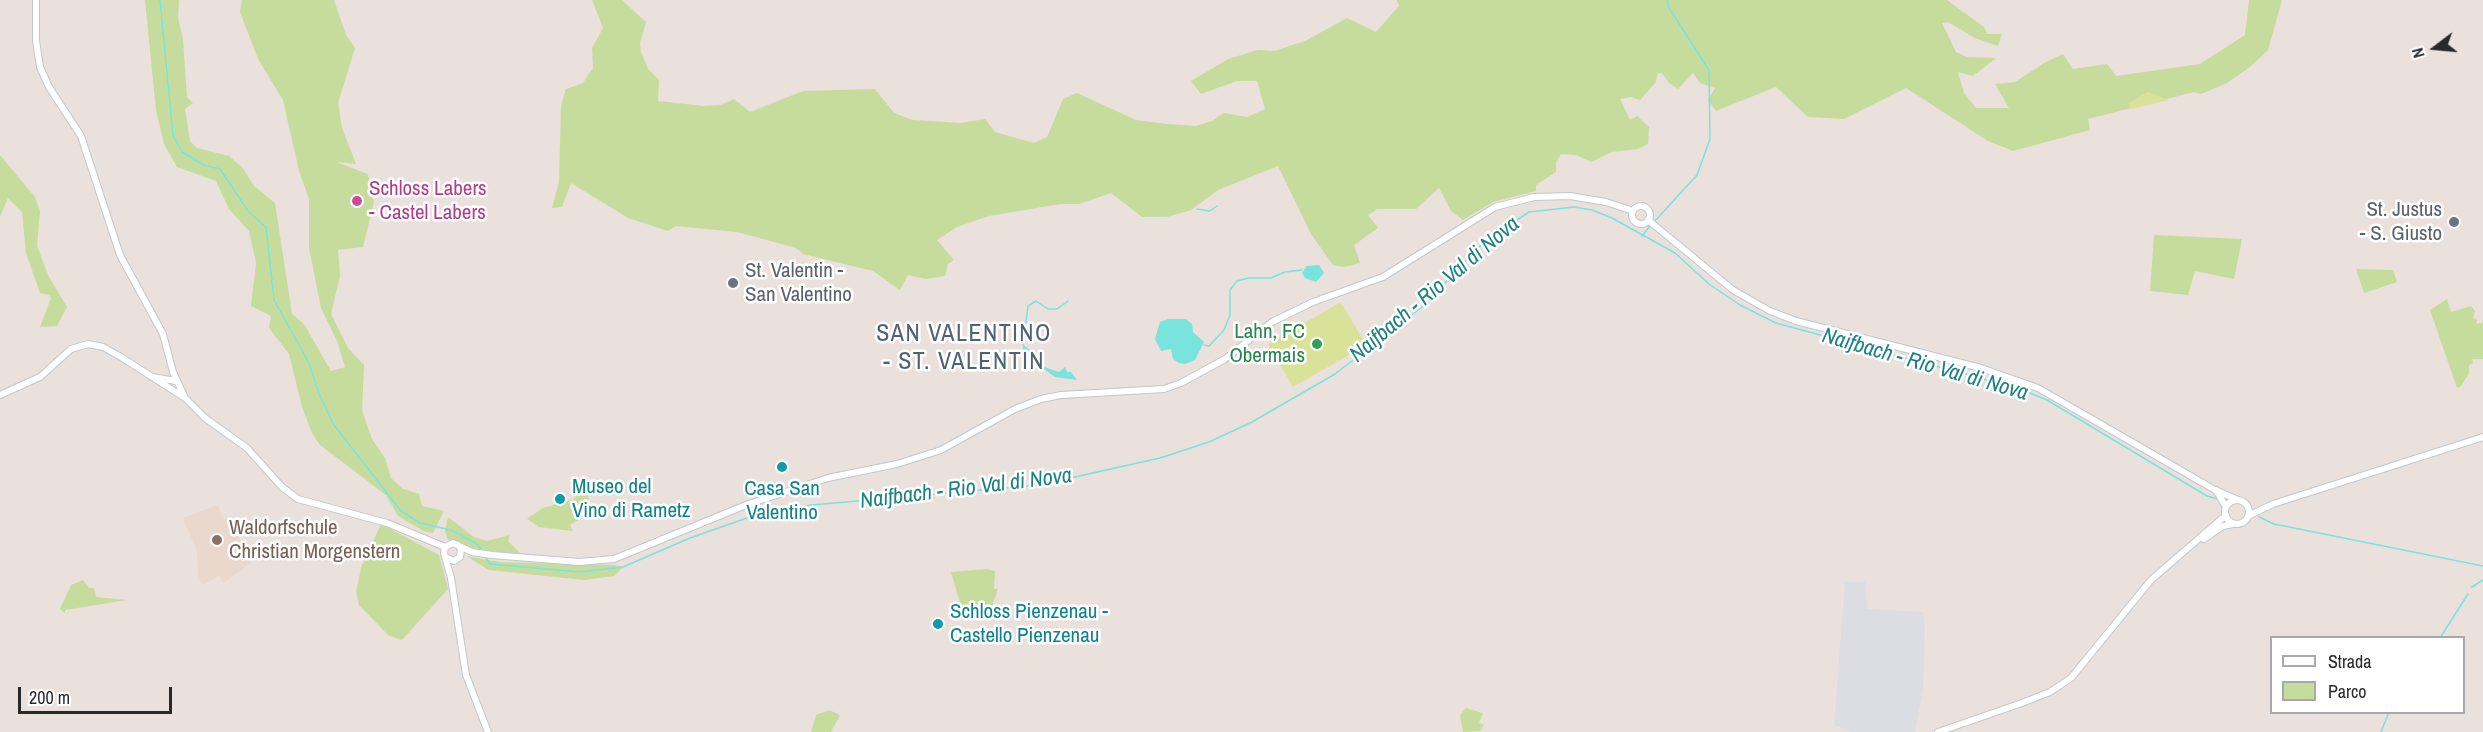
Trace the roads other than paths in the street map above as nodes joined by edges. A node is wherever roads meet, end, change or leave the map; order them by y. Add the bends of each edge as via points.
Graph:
1 (36, 0) edge
2 (1633, 211) junction
3 (1652, 222) junction
4 (171, 363) junction
5 (154, 377) junction
6 (176, 381) junction
7 (166, 387) junction
8 (0, 395) edge
9 (185, 398) junction
10 (2483, 437) edge
11 (2215, 490) junction
12 (2238, 500) junction
13 (2246, 503) junction
14 (2273, 504) junction
15 (2226, 507) junction
16 (2250, 515) junction
17 (2226, 516) junction
18 (2233, 524) junction
19 (2198, 541) junction
20 (458, 545) junction
21 (474, 552) junction
22 (445, 553) junction
23 (459, 557) junction
24 (451, 578) junction
25 (488, 732) edge
26 (1938, 732) edge

1 - 4 main road via 40,67 81,136 120,255 163,334
2 - 3 main road via 1645,207
2 - 3 main road via 1635,223
2 - 21 main road via 1570,196 1512,202 1478,216 1391,273 1272,322 1199,376 1164,389 1061,395 1015,409 941,450 897,464 828,478 746,505 614,559 579,562
3 - 11 main road via 1733,290 1770,311 1981,368 2038,388
4 - 5 main road via 165,375
4 - 6 main road
5 - 6 main road
5 - 7 main road
5 - 8 main road via 103,347 82,344 67,351 40,377
6 - 7 main road
6 - 9 main road
7 - 9 main road
9 - 22 main road via 205,418 247,448 298,499 387,523
10 - 14 main road
11 - 12 main road
11 - 15 main road
12 - 13 main road
12 - 15 main road
13 - 14 main road
13 - 16 main road
14 - 16 main road
15 - 17 main road
16 - 18 main road via 2241,524
17 - 18 main road
17 - 19 main road
18 - 19 main road
19 - 26 main road via 2151,580 2071,678 2050,692
20 - 21 main road
20 - 22 main road via 451,543
20 - 23 main road
21 - 23 main road
22 - 23 main road
22 - 24 main road
23 - 24 main road
24 - 25 main road via 466,675

